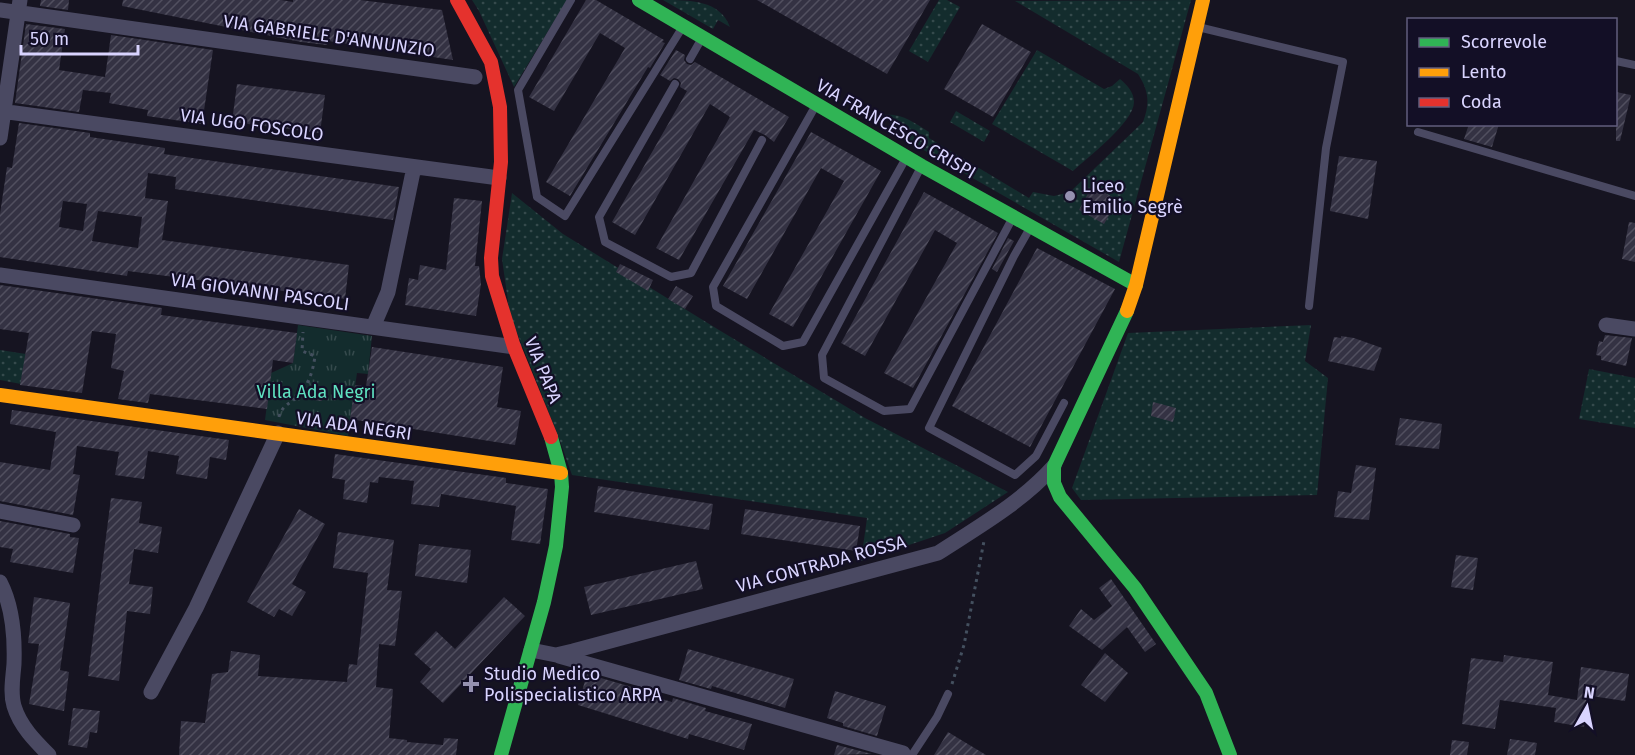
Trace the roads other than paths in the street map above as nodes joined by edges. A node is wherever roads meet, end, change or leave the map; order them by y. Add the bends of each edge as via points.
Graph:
1 (457, 0) edge
2 (571, 0) edge
3 (639, 0) edge
4 (1203, 0) edge
5 (19, 6) edge
6 (0, 10) edge
7 (684, 26) junction
8 (1197, 27) junction
9 (702, 37) junction
10 (690, 58) dead end
11 (1617, 61) edge
12 (1635, 65) edge
13 (475, 77) dead end
14 (675, 84) dead end
15 (817, 104) junction
16 (2, 111) edge
17 (1418, 132) dead end
18 (0, 138) edge
19 (762, 140) dead end
20 (907, 157) junction
21 (922, 166) junction
22 (414, 167) junction
23 (499, 178) junction
24 (1635, 196) edge
25 (1014, 216) junction
26 (1031, 227) junction
27 (0, 275) edge
28 (1136, 285) junction
29 (1310, 306) dead end
30 (1606, 325) dead end
31 (373, 327) junction
32 (1635, 329) edge
33 (514, 347) junction
34 (0, 394) edge
35 (1064, 403) dead end
36 (278, 434) junction
37 (1054, 466) junction
38 (561, 473) junction
39 (0, 511) edge
40 (73, 525) dead end
41 (0, 582) edge
42 (531, 650) junction
43 (573, 651) junction
44 (556, 655) junction
45 (151, 692) dead end
46 (948, 694) road end
47 (908, 754) edge
48 (49, 755) edge
49 (501, 755) edge
50 (1230, 755) edge

1 - 23 street, VIA PAPA via 491,62 501,124
2 - 7 lane via 518,90 537,197 565,216
3 - 7 street, VIA FRANCESCO CRISPI
4 - 8 street
5 - 6 street, VIA GABRIELE D'ANNUNZIO
5 - 13 street, VIA GABRIELE D'ANNUNZIO
5 - 16 street
7 - 9 street, VIA FRANCESCO CRISPI
8 - 28 street
8 - 29 lane via 1343,62 1326,148
9 - 10 lane
9 - 15 street, VIA FRANCESCO CRISPI
11 - 12 lane
14 - 19 lane via 599,217 605,242 671,277 691,273
15 - 20 street, VIA FRANCESCO CRISPI
15 - 20 lane via 713,287 716,306 783,345 803,342
16 - 18 street
16 - 22 street, VIA UGO FOSCOLO
17 - 24 lane
20 - 21 street, VIA FRANCESCO CRISPI
21 - 25 street, VIA FRANCESCO CRISPI
21 - 25 lane via 822,355 824,378 834,384 884,411 910,409
22 - 23 street, VIA UGO FOSCOLO
22 - 31 street via 388,292
23 - 33 street, VIA PAPA via 492,276
25 - 26 street, VIA FRANCESCO CRISPI
26 - 28 street, VIA FRANCESCO CRISPI
26 - 35 lane via 929,428 1015,475 1036,456
27 - 31 street, VIA GIOVANNI PASCOLI
28 - 37 street
30 - 32 street
31 - 33 street, VIA GIOVANNI PASCOLI
33 - 38 street, VIA PAPA via 555,448
34 - 36 street, VIA ADA NEGRI
36 - 38 street, VIA ADA NEGRI
36 - 45 street via 196,608
37 - 43 street, VIA CONTRADA ROSSA via 988,521 938,553
37 - 50 street via 1054,483 1060,497 1135,588 1206,693
38 - 42 street, VIA PAPA via 556,546
39 - 40 street
41 - 48 street via 12,617 14,708 23,726
42 - 43 street, VIA CONTRADA ROSSA via 559,645
42 - 44 street, VIA CONTRADA ROSSA
42 - 49 street, VIA PAPA
43 - 44 street, VIA CONTRADA ROSSA
44 - 47 street, VIA CONTRADA ROSSA
46 - 47 lane via 937,717

